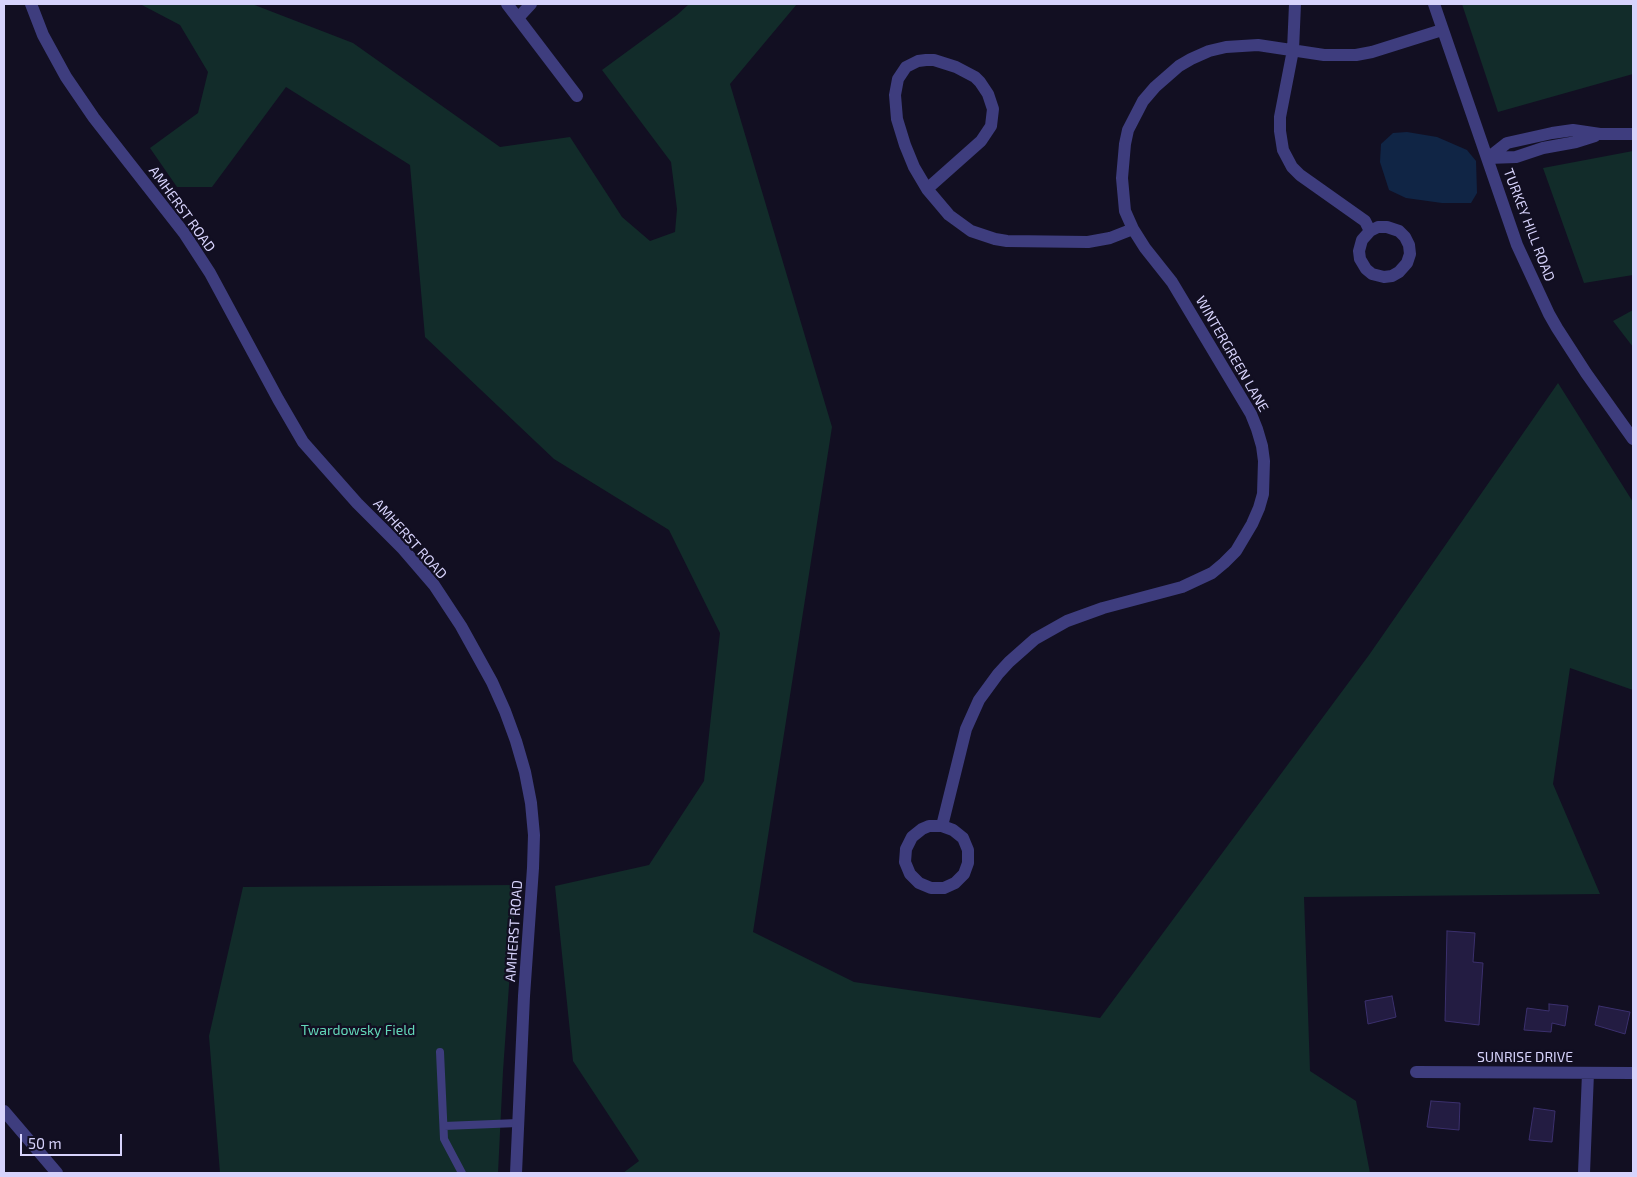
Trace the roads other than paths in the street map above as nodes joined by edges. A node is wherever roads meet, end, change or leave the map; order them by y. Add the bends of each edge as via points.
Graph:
1 (31, 4) edge
2 (507, 4) edge
3 (531, 4) edge
4 (1295, 4) edge
5 (1434, 4) edge
6 (518, 18) junction
7 (1442, 30) junction
8 (1292, 50) junction
9 (577, 96) dead end
10 (1633, 134) edge
11 (1488, 158) junction
12 (928, 189) junction
13 (1133, 229) junction
14 (1370, 231) junction
15 (1633, 439) edge
16 (942, 826) junction
17 (440, 1052) dead end
18 (1416, 1072) dead end
19 (1588, 1073) junction
20 (1633, 1073) edge
21 (4, 1112) edge
22 (518, 1123) junction
23 (444, 1126) junction
24 (56, 1173) edge
25 (462, 1173) edge
26 (516, 1173) edge
27 (1584, 1173) edge

1 - 22 street, AMHERST ROAD via 43,35 66,77 184,233 210,273 303,442 434,585 461,626 498,697 525,772 534,835
2 - 6 street
3 - 6 street
4 - 8 street
5 - 7 street, TURKEY HILL ROAD
6 - 9 street
7 - 8 street, WINTERGREEN LANE via 1356,55
7 - 11 street, TURKEY HILL ROAD
8 - 13 street, WINTERGREEN LANE via 1242,45 1209,51 1179,66 1155,87 1143,101 1128,130 1122,162 1125,211
8 - 14 street via 1280,118 1286,158 1300,175 1360,216
10 - 11 street via 1573,130 1530,137 1507,143
11 - 15 street, TURKEY HILL ROAD via 1518,245 1549,314
12 - 12 street via 902,138 896,95 898,79 906,67 918,61 934,60 975,77 988,94 993,109 991,126 981,141
12 - 13 street via 940,206 960,224 995,239 1088,242
13 - 16 street, WINTERGREEN LANE via 1172,282 1258,429 1264,461 1259,508 1236,551 1212,573 1182,587 1067,621 1035,639 1009,662 980,700 966,729
14 - 14 street via 1360,247 1364,266 1380,277 1399,272 1410,254 1405,238 1399,231 1387,227
16 - 16 street via 922,829 912,837 906,849 905,862 910,874 919,884 931,888 944,888 955,883 964,874 968,863 968,850 963,838
17 - 23 lane
18 - 19 street, SUNRISE DRIVE
19 - 20 street, SUNRISE DRIVE
19 - 27 street
21 - 24 street
22 - 23 lane
22 - 26 street, AMHERST ROAD
23 - 25 lane via 444,1139

